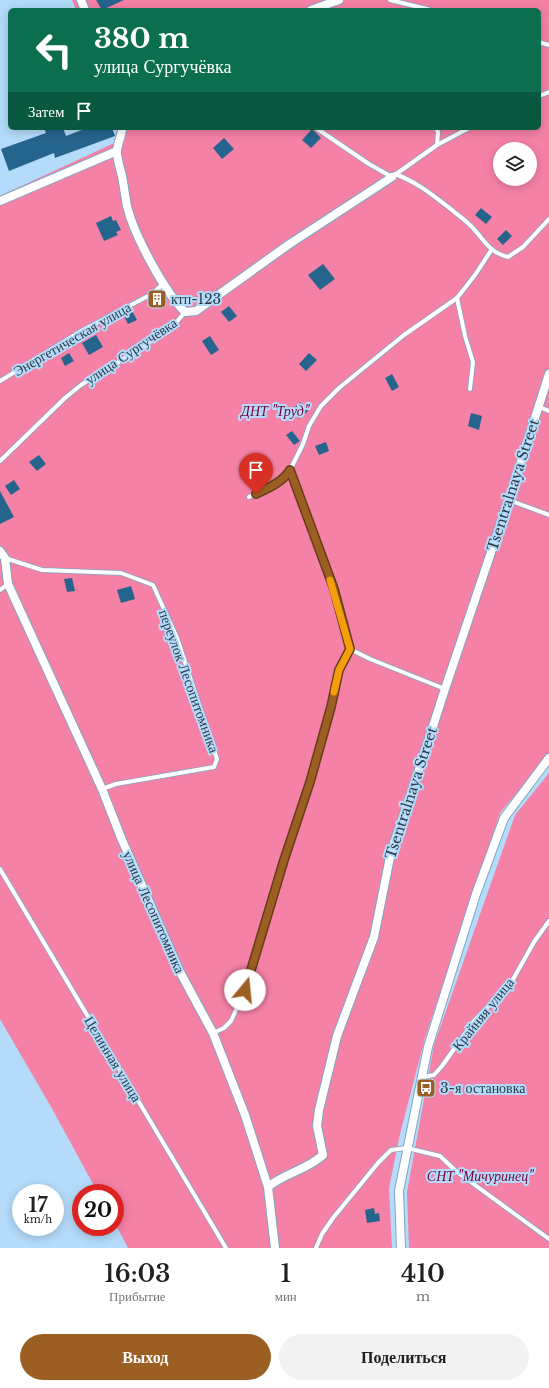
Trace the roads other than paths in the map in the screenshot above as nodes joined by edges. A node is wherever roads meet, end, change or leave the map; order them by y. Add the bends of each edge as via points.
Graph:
1 (339, 0) edge
2 (390, 0) edge
3 (317, 8) edge
4 (423, 8) edge
5 (122, 130) edge
6 (319, 130) edge
7 (436, 130) edge
8 (465, 130) edge
9 (437, 145) junction
10 (117, 150) junction
11 (393, 175) junction
12 (0, 201) edge
13 (549, 220) edge
14 (492, 249) junction
15 (165, 283) junction
16 (457, 298) junction
17 (185, 312) junction
18 (549, 374) edge
19 (0, 381) edge
20 (470, 389) dead end
21 (538, 407) junction
22 (549, 411) edge
23 (0, 461) edge
24 (290, 470) junction
25 (249, 497) dead end
26 (508, 500) junction
27 (549, 515) edge
28 (0, 551) edge
29 (5, 558) junction
30 (8, 584) junction
31 (0, 590) edge
32 (350, 649) junction
33 (445, 689) junction
34 (549, 758) edge
35 (102, 789) junction
36 (0, 869) edge
37 (549, 921) edge
38 (213, 1033) junction
39 (422, 1077) junction
40 (408, 1148) junction
41 (268, 1187) junction
42 (549, 1239) edge
43 (226, 1248) edge
44 (275, 1248) edge
45 (316, 1248) edge
46 (401, 1248) edge

1 - 3 street
2 - 4 lane
5 - 10 street
6 - 11 lane via 369,164
7 - 9 lane
8 - 9 lane
9 - 11 lane
10 - 12 street
10 - 15 street via 134,227
11 - 14 lane via 408,179 431,193 471,226
11 - 17 street, улица Сургучёвка via 288,245 196,311
13 - 14 lane via 523,247 508,257 501,256
14 - 16 lane
15 - 17 street
15 - 19 lane, Энергетическая улица via 152,294 83,330
16 - 20 lane via 473,362
16 - 24 lane via 404,335 321,406 309,426
17 - 23 lane, улица Сургучёвка via 174,325 135,352 81,384
18 - 21 street, Tsentralnaya Street
21 - 22 lane
21 - 26 street, Tsentralnaya Street
24 - 25 lane via 277,483
24 - 32 lane via 334,589
26 - 27 lane
26 - 33 street, Tsentralnaya Street
28 - 29 street
29 - 30 street
29 - 35 lane, переулок Лесопитомника via 42,570 121,574 153,585 177,638 217,759 214,768 116,784
30 - 31 lane
30 - 35 street, улица Лесопитомника
32 - 33 lane
32 - 38 lane via 339,670 310,782 245,990 231,1021
33 - 41 street, Tsentralnaya Street via 391,852 374,937 337,1036 318,1110 317,1126 323,1155 316,1162 276,1180
34 - 39 street via 504,818 476,894 428,1047
35 - 38 street, улица Лесопитомника via 180,972
36 - 43 lane, Целинная улица
37 - 39 lane, Крайняя улица via 511,983 474,1021 434,1075
38 - 41 street, улица Лесопитомника via 245,1115
39 - 40 street
40 - 42 lane via 440,1156
40 - 45 lane via 391,1150 378,1164 333,1218
40 - 46 street via 399,1191
41 - 44 street, улица Лесопитомника

